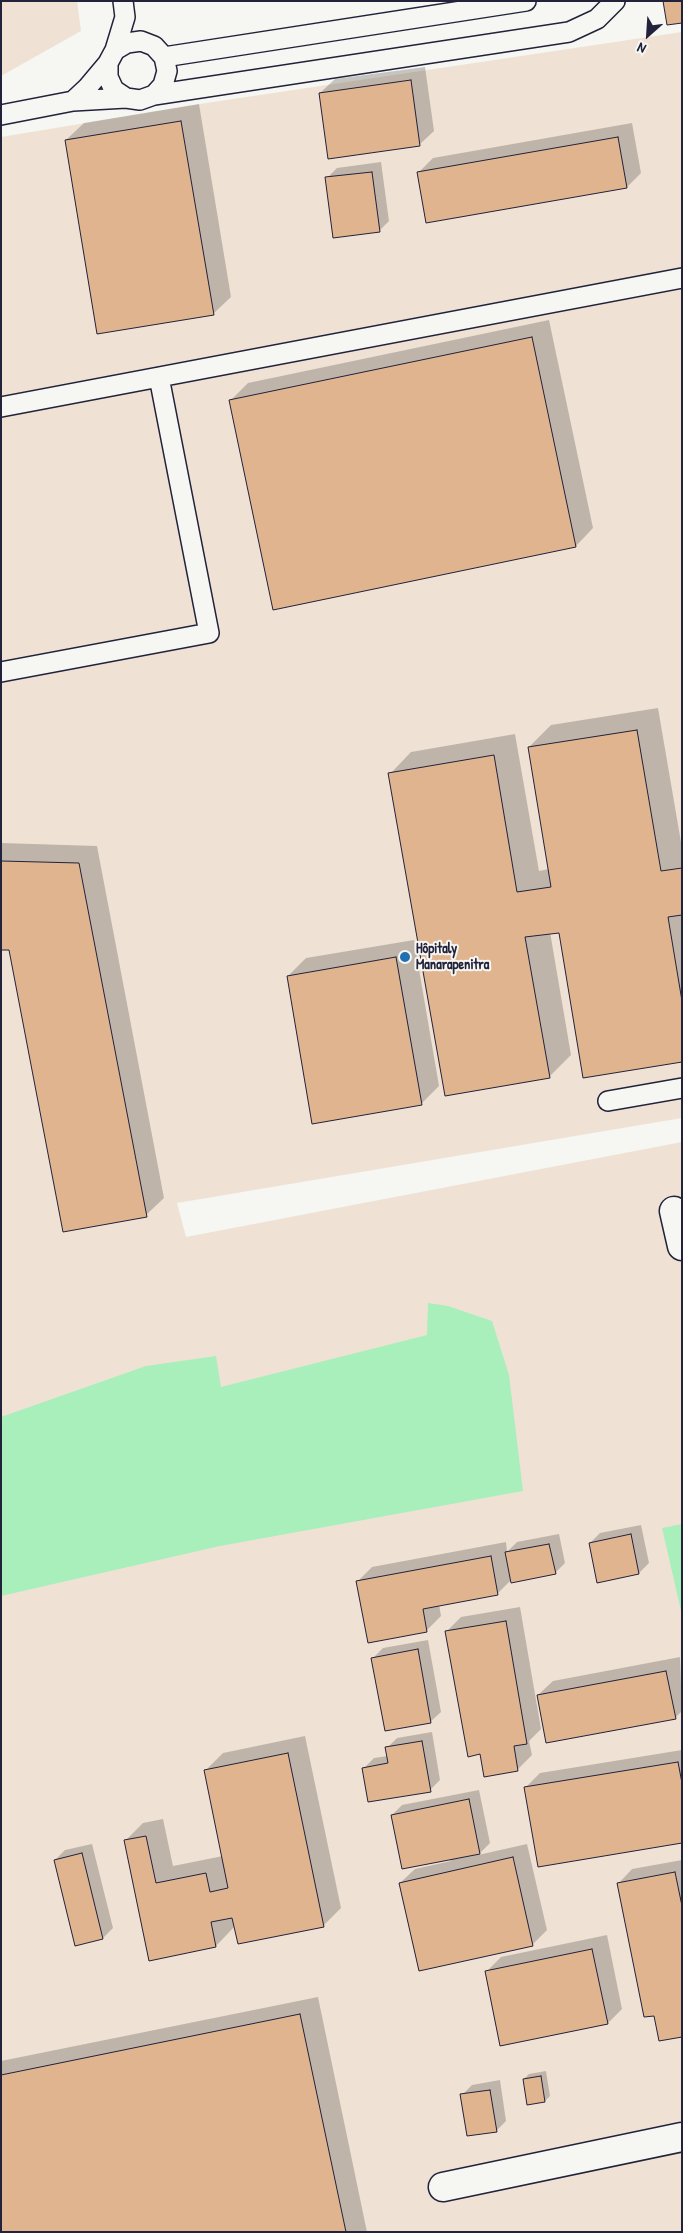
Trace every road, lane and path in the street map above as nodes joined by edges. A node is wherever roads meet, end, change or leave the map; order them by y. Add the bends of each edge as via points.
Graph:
1 (526, 1) edge
2 (615, 1) edge
3 (124, 9) edge
4 (159, 52) junction
5 (112, 56) junction
6 (154, 95) junction
7 (126, 98) junction
8 (73, 101) junction
9 (1, 115) edge
10 (682, 278) edge
11 (159, 377) junction
12 (1, 407) edge
13 (1, 672) edge
14 (682, 1088) edge
15 (608, 1101) dead end
16 (674, 1211) dead end
17 (682, 1246) edge
18 (682, 2137) edge
19 (443, 2187) dead end

1 - 4 lane
2 - 6 lane via 597,20 569,32
3 - 4 lane
3 - 5 lane
4 - 5 lane via 141,41 127,43
4 - 6 lane via 167,71 163,85
5 - 7 lane via 108,77 114,90
5 - 8 lane via 88,88
6 - 7 lane via 140,100
7 - 8 lane
8 - 9 lane
10 - 11 lane
11 - 12 lane
11 - 13 lane via 209,633
14 - 15 lane
16 - 17 street
18 - 19 street

